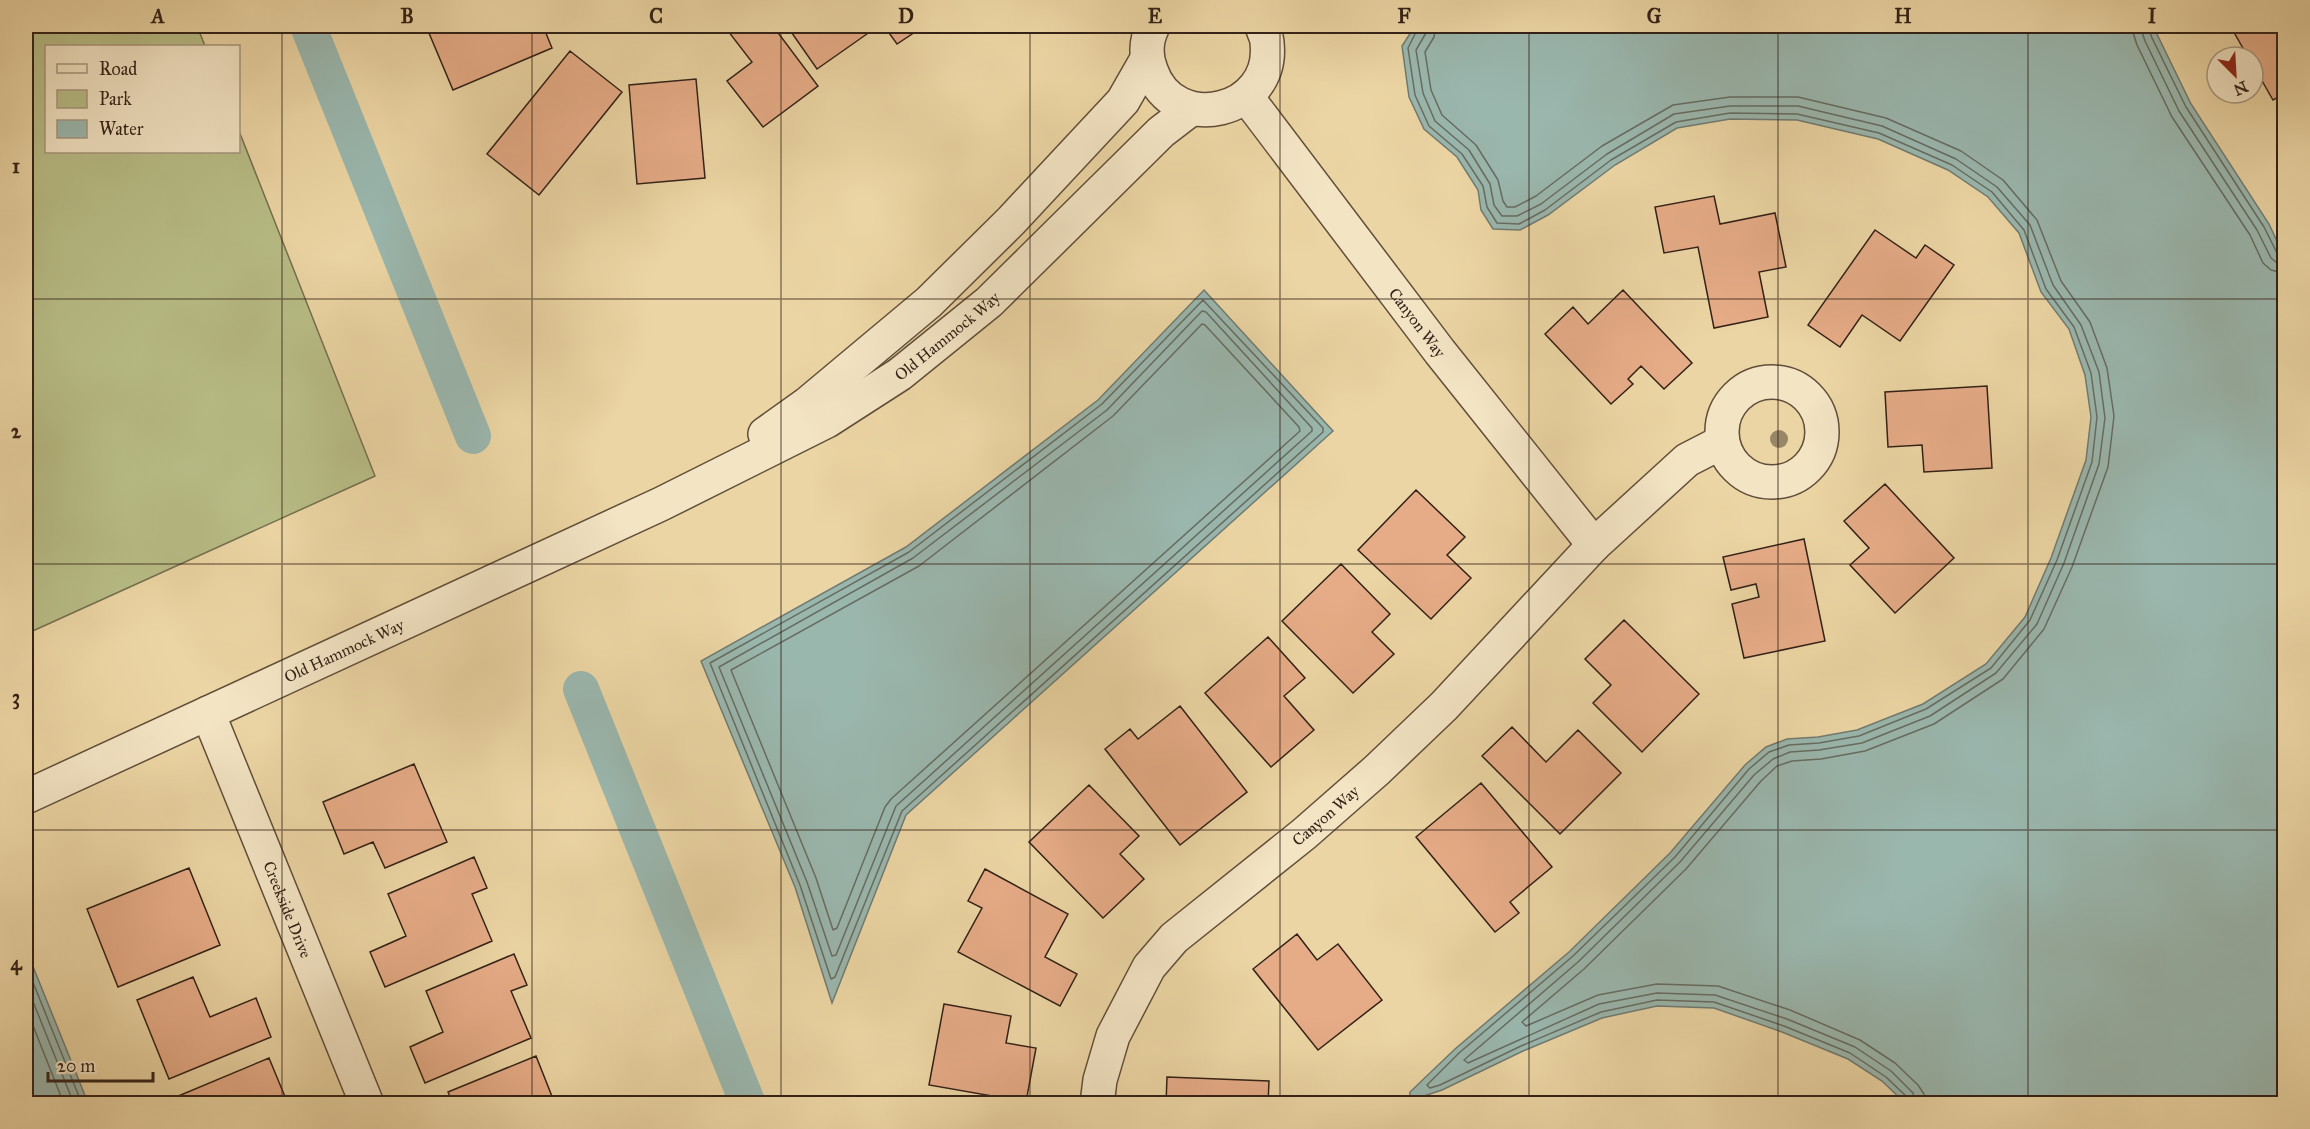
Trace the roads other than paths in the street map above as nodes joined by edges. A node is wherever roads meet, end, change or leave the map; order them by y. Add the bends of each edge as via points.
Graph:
1 (1153, 26) edge
2 (1262, 26) edge
3 (1147, 59) junction
4 (1246, 96) junction
5 (1191, 110) junction
6 (1722, 442) dead end
7 (661, 504) junction
8 (1594, 545) junction
9 (208, 713) junction
10 (26, 797) edge
11 (367, 1104) edge
12 (1097, 1104) edge

1 - 3 street
2 - 4 street via 1268,43 1266,66
3 - 5 street via 1154,81 1170,99
3 - 7 street, Old Hammock Way via 1123,100 930,302 807,404
4 - 5 street via 1238,103 1215,110
4 - 8 street, Canyon Way via 1440,352
5 - 7 street, Old Hammock Way via 1161,132 988,302 900,374 827,422
6 - 8 street, Canyon Way via 1687,460
7 - 9 street, Old Hammock Way
8 - 12 street, Canyon Way via 1444,705 1377,770 1174,938 1149,967 1113,1036
9 - 10 street, Old Hammock Way
9 - 11 street, Creekside Drive

